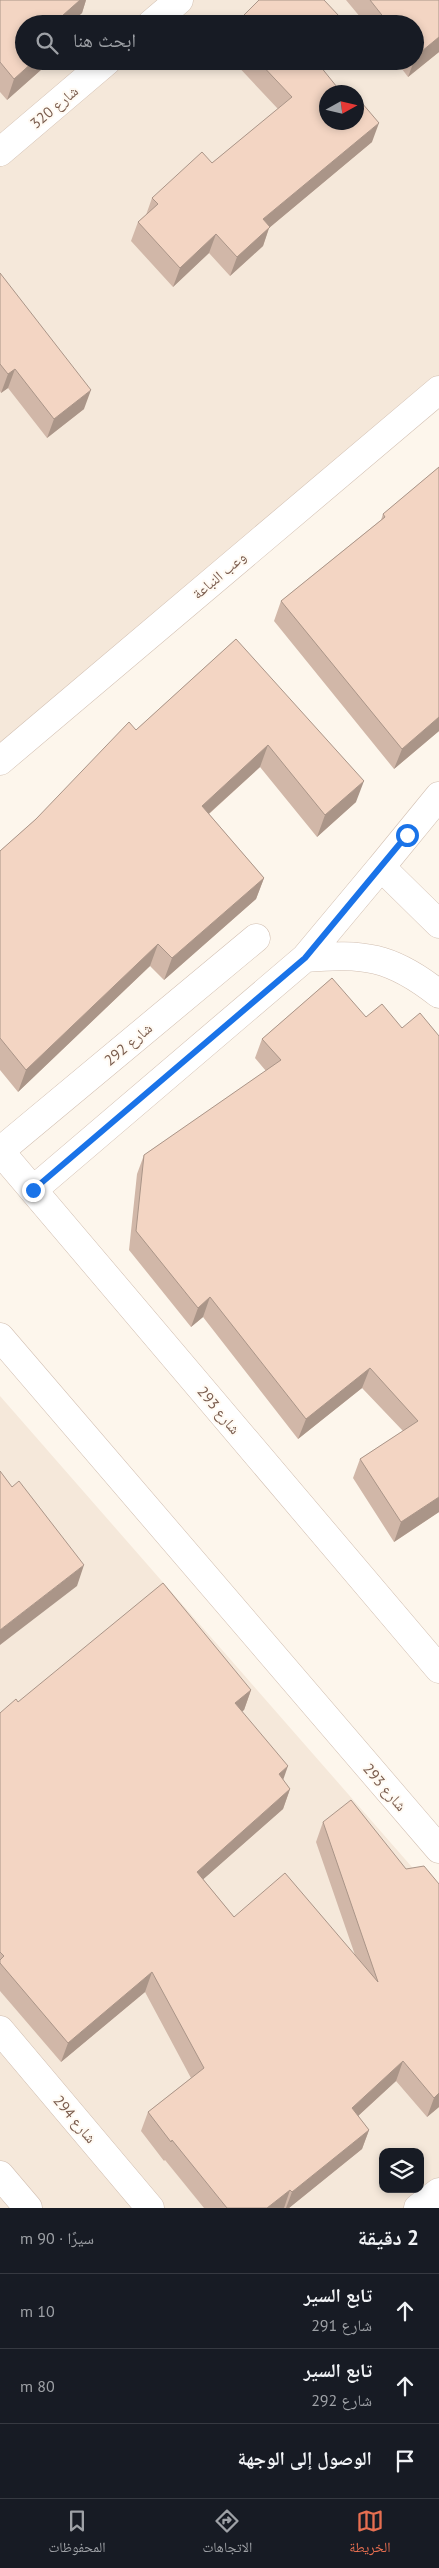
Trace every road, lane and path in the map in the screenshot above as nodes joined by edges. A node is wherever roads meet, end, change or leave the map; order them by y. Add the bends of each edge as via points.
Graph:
1 (179, 0) edge
2 (162, 15) edge
3 (96, 70) edge
4 (0, 152) edge
5 (439, 390) edge
6 (0, 761) edge
7 (439, 796) edge
8 (381, 867) junction
9 (439, 924) edge
10 (256, 938) dead end
11 (305, 958) junction
12 (439, 994) edge
13 (0, 1151) edge
14 (33, 1190) junction
15 (0, 1337) edge
16 (439, 1669) edge
17 (439, 1849) edge
18 (0, 2030) edge
19 (0, 2175) edge
20 (439, 2192) edge
21 (28, 2208) edge
22 (150, 2208) edge
23 (418, 2208) edge

1 - 2 street
3 - 4 street, شارع 320
5 - 6 street, وعب النباعة
7 - 8 street
8 - 9 street
8 - 11 street
10 - 13 street, شارع 292
11 - 12 street via 374,958 417,976
11 - 14 street
13 - 14 street, شارع 293
14 - 16 street, شارع 293
15 - 17 street, شارع 293
18 - 22 street, شارع 294
19 - 21 street
20 - 23 street

